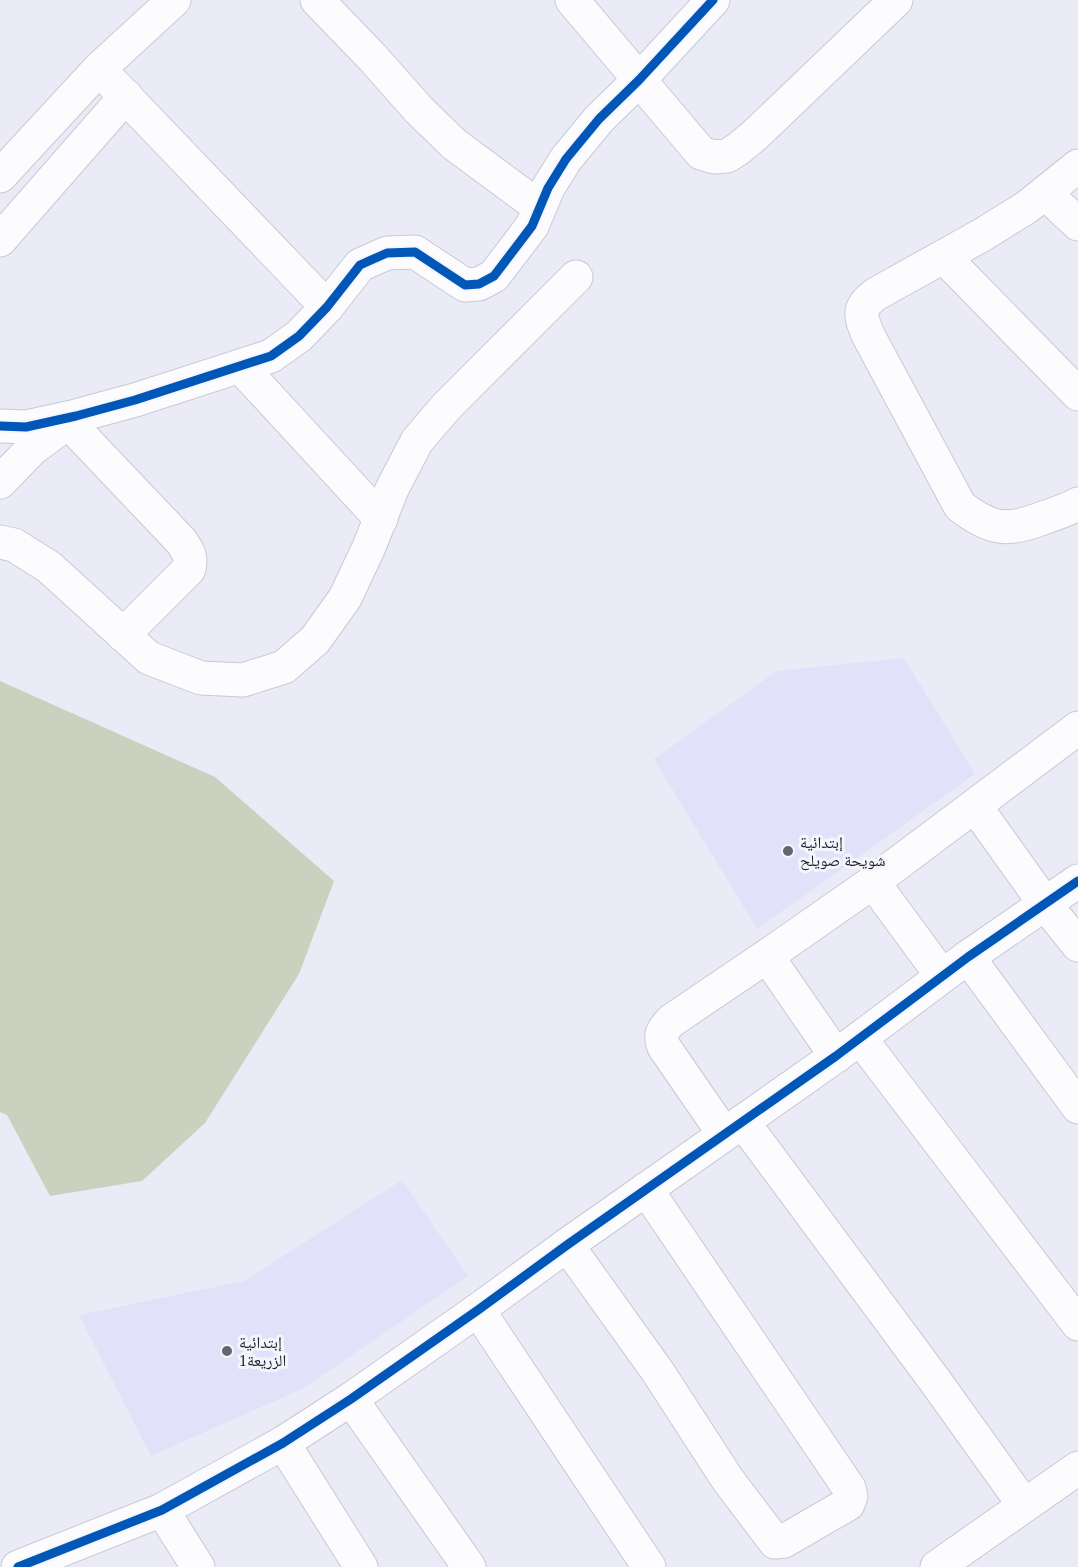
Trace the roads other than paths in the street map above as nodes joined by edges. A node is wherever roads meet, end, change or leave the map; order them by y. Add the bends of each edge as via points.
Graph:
1 (317, 0) edge
2 (572, 0) edge
3 (713, 0) edge
4 (896, 0) edge
5 (156, 6) edge
6 (99, 69) junction
7 (639, 80) junction
8 (126, 96) junction
9 (1078, 166) edge
10 (0, 176) edge
11 (1045, 193) junction
12 (539, 207) junction
13 (1078, 224) edge
14 (0, 240) edge
15 (944, 257) junction
16 (576, 277) dead end
17 (327, 307) junction
18 (240, 366) junction
19 (1078, 394) edge
20 (72, 419) junction
21 (0, 426) edge
22 (0, 482) edge
23 (1078, 504) edge
24 (381, 519) junction
25 (0, 542) edge
26 (123, 635) junction
27 (1078, 729) edge
28 (975, 806) junction
29 (1078, 881) edge
30 (873, 882) junction
31 (1045, 904) junction
32 (1078, 945) edge
33 (768, 956) junction
34 (968, 957) junction
35 (942, 976) junction
36 (848, 1047) junction
37 (1078, 1107) edge
38 (734, 1128) junction
39 (646, 1189) junction
40 (567, 1245) junction
41 (478, 1310) junction
42 (1078, 1324) edge
43 (351, 1399) junction
44 (283, 1443) junction
45 (1078, 1468) edge
46 (1024, 1505) junction
47 (162, 1510) junction
48 (18, 1567) edge
49 (198, 1567) edge
50 (361, 1567) edge
51 (469, 1567) edge
52 (649, 1567) edge
53 (937, 1567) edge

1 - 12 street via 454,144
2 - 7 street
3 - 7 street
4 - 7 street via 755,135 727,156 701,153
5 - 6 street
6 - 8 street
6 - 10 street
7 - 12 street via 566,159
8 - 14 street
8 - 17 street
9 - 11 street
11 - 13 street
11 - 15 street
12 - 17 street via 532,226 494,276 479,284 465,285 415,252 387,253 360,266
15 - 19 street
15 - 23 street via 876,294 861,310 868,335 960,506 981,520 1006,527 1019,526
16 - 24 street via 417,441
17 - 18 street via 299,336 271,356
18 - 20 street
18 - 24 street
20 - 21 street via 26,427
20 - 22 street via 32,449
20 - 26 street via 181,542 191,561 189,569
24 - 26 street via 345,598 315,640 284,667 243,680 201,678 149,658
25 - 26 street via 14,545 49,567
27 - 28 street
28 - 30 street
28 - 31 street
29 - 31 street
30 - 33 street
30 - 35 street
31 - 32 street
31 - 34 street
33 - 36 street
33 - 38 street via 670,1021 661,1038 664,1047
34 - 35 street
34 - 37 street
35 - 36 street
36 - 38 street
36 - 42 street
38 - 39 street
38 - 46 street via 933,1378
39 - 40 street
39 - 40 street via 849,1488 848,1504 784,1541 775,1542
40 - 41 street
41 - 43 street
41 - 52 street
43 - 44 street
43 - 51 street
44 - 47 street
44 - 50 street
45 - 46 street
46 - 53 street
47 - 48 street
47 - 49 street

